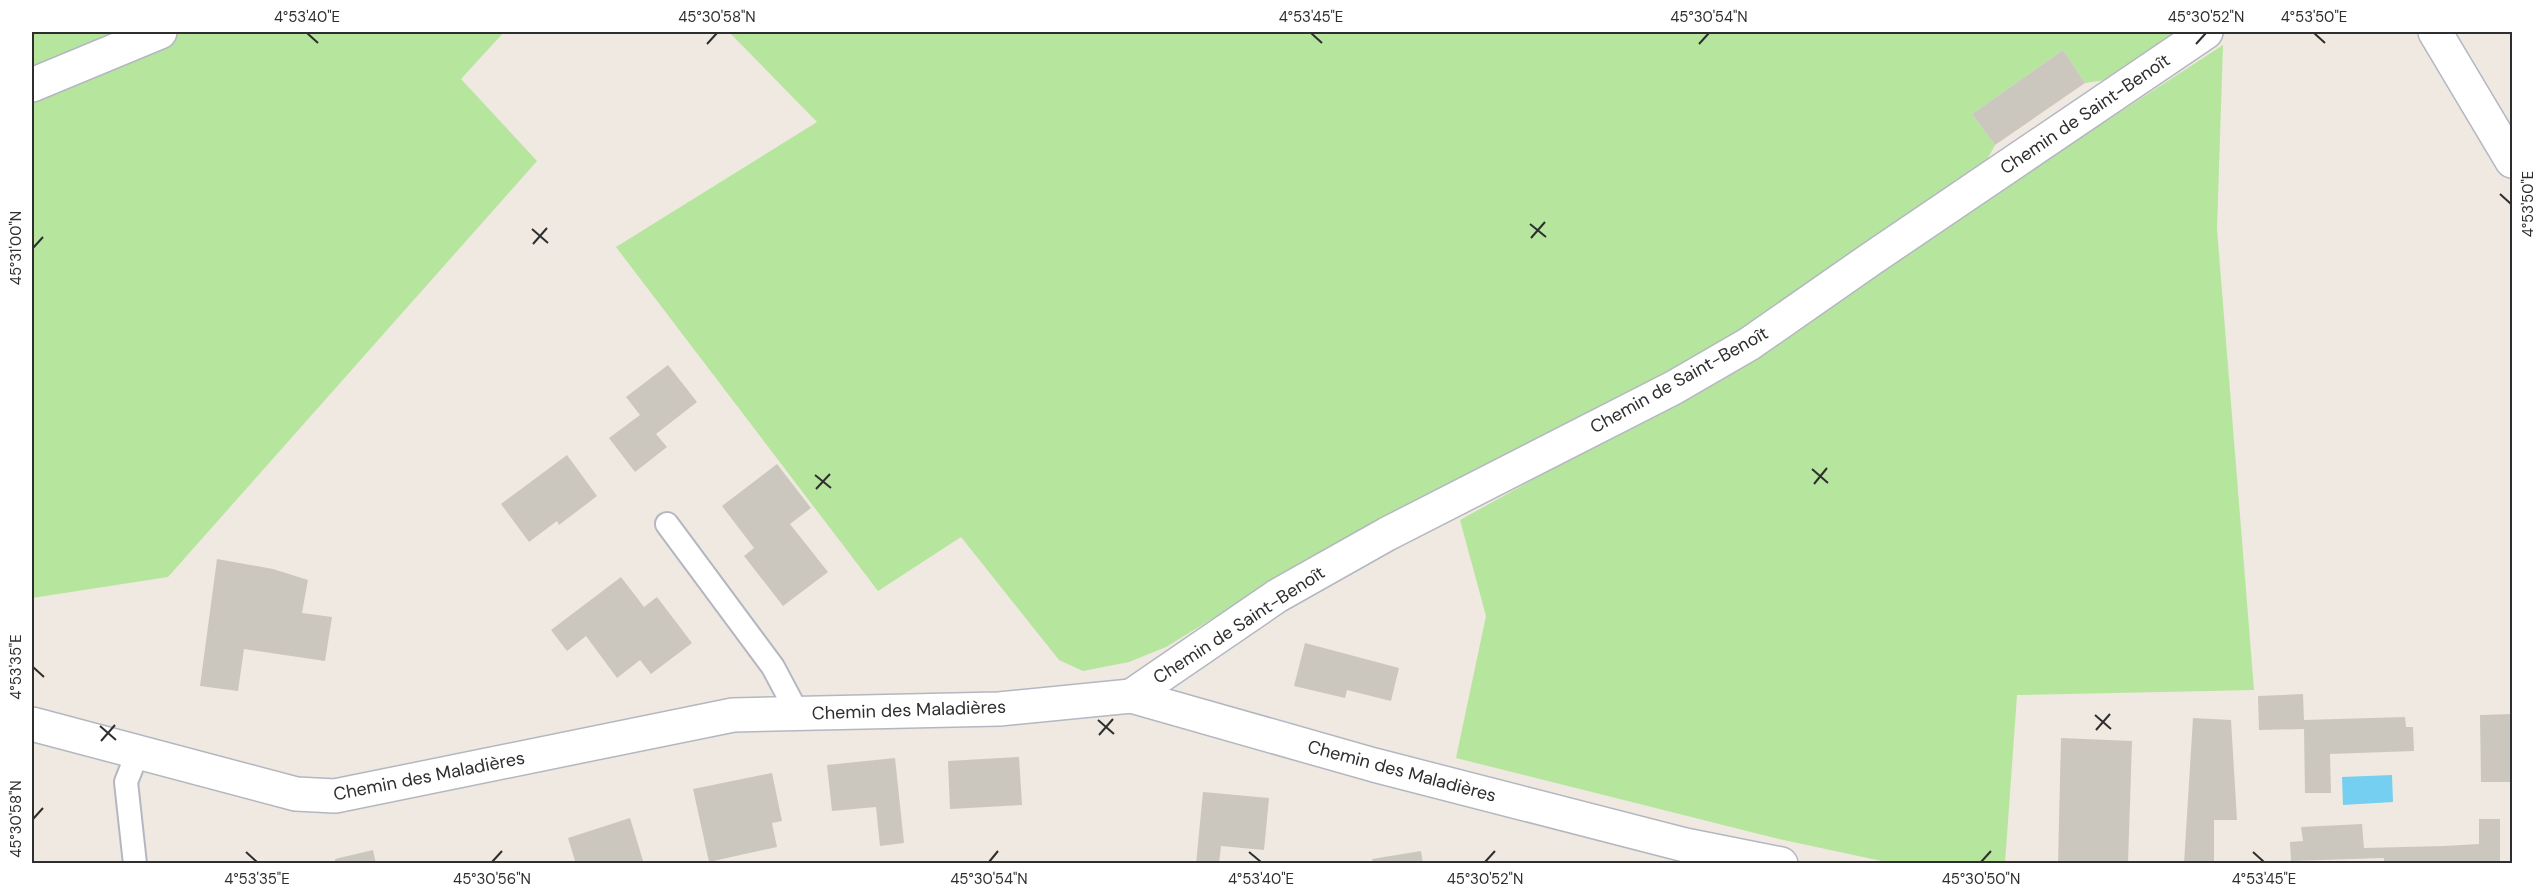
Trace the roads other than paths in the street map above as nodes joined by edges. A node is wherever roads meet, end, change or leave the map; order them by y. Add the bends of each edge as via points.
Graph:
1 (160, 32) edge
2 (2206, 32) edge
3 (2434, 32) edge
4 (32, 85) edge
5 (2512, 161) edge
6 (667, 524) dead end
7 (1131, 696) junction
8 (798, 714) junction
9 (32, 724) edge
10 (137, 754) junction
11 (135, 864) edge
12 (1781, 864) edge

1 - 4 street
2 - 7 street, Chemin de Saint-Benoît via 1749,344 1673,388 1387,534 1277,596
3 - 5 street
6 - 8 lane via 772,667
7 - 8 street, Chemin des Maladières via 999,709
7 - 12 street, Chemin des Maladières via 1374,765 1685,844
8 - 10 street, Chemin des Maladières via 733,715 335,796 296,794
9 - 10 street, Chemin des Maladières
10 - 11 lane via 126,782

